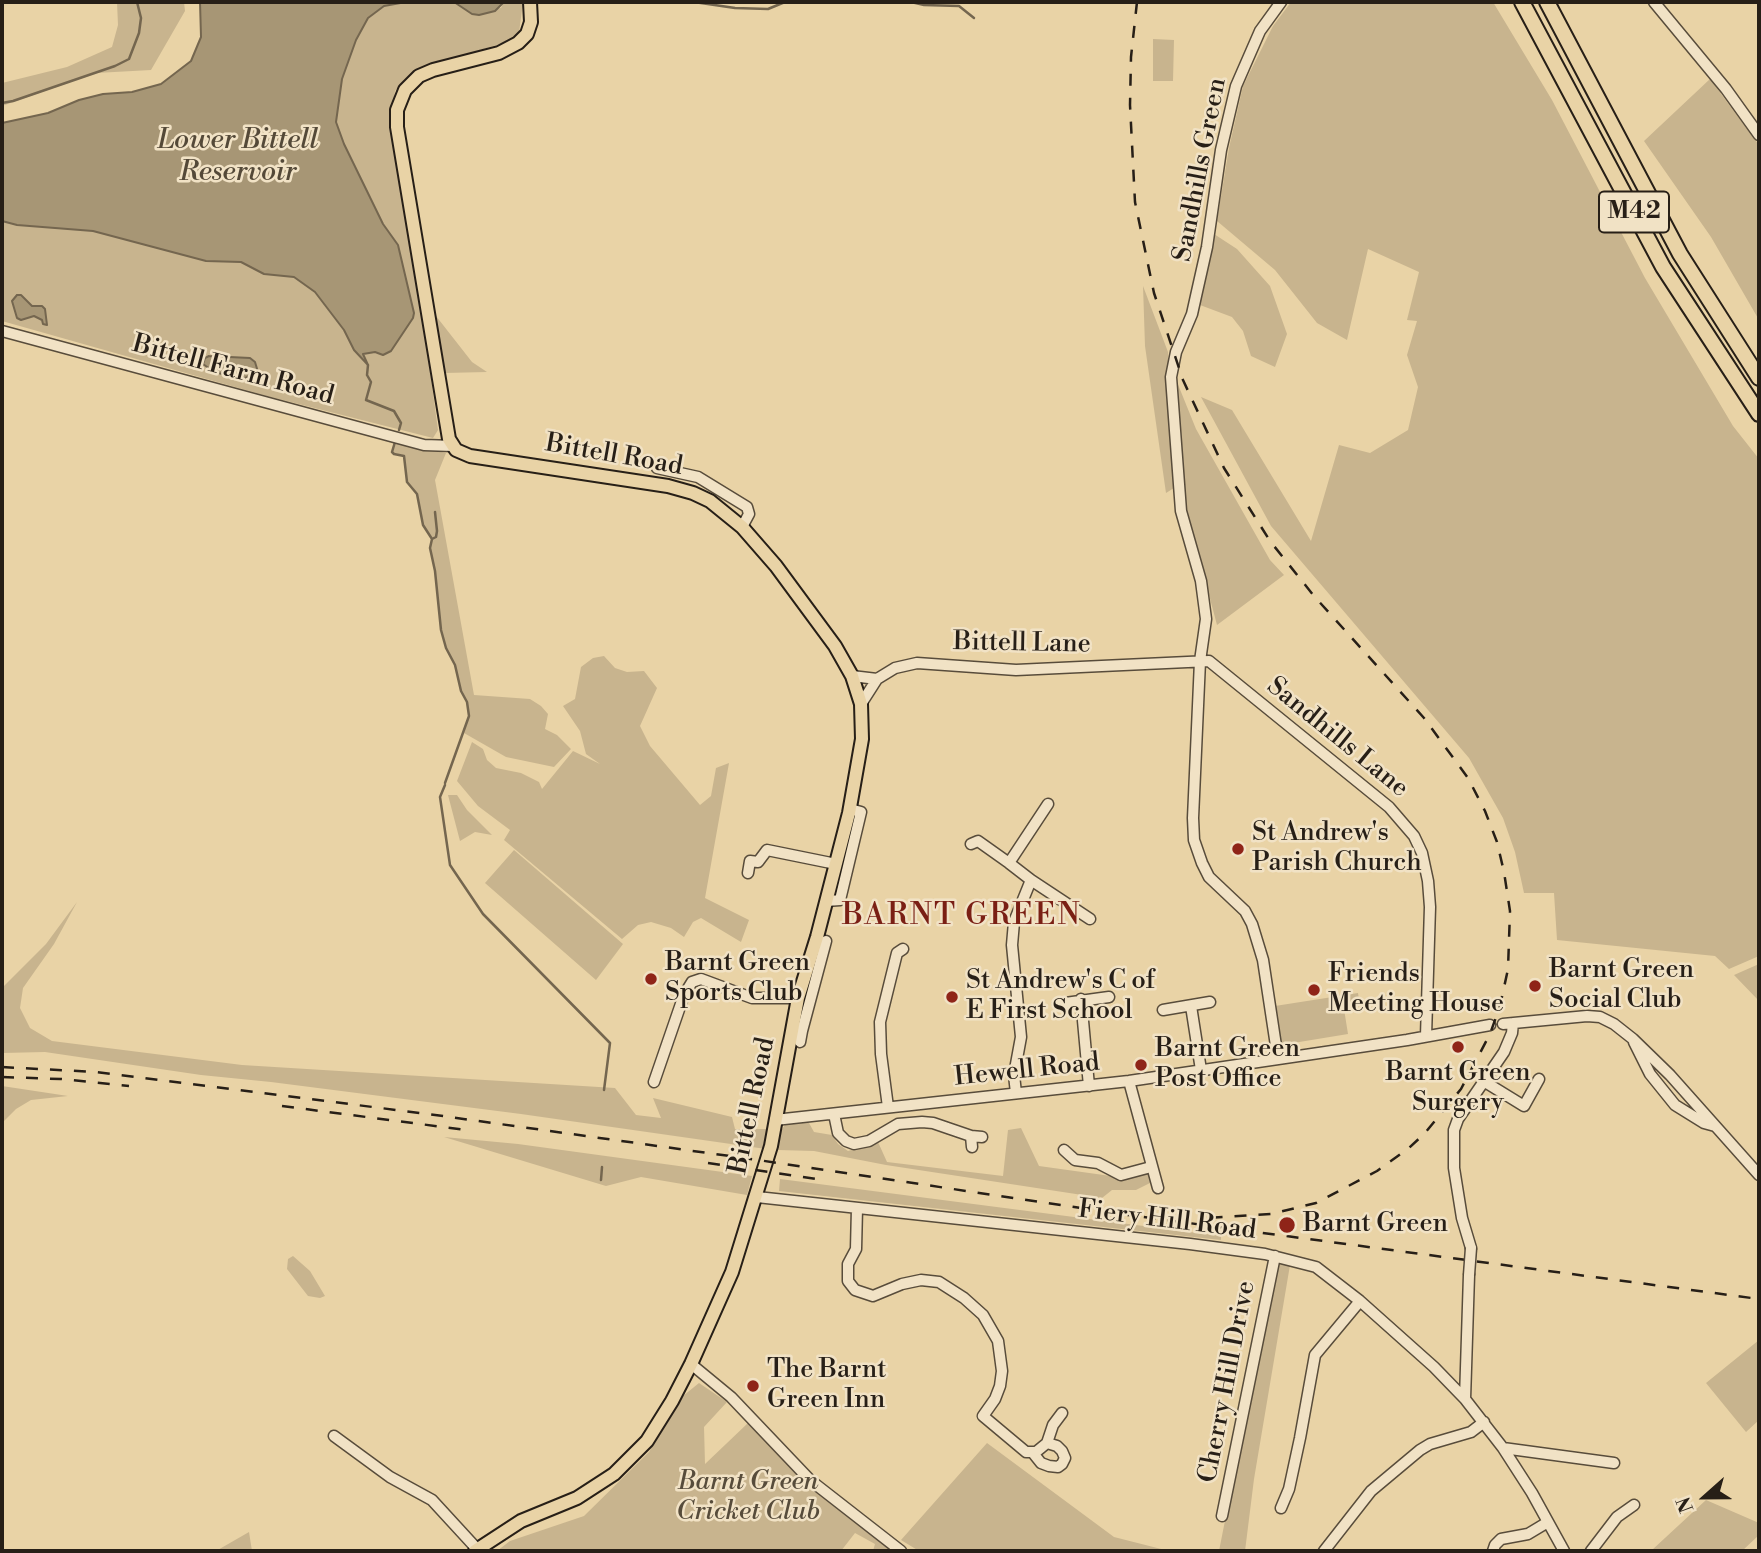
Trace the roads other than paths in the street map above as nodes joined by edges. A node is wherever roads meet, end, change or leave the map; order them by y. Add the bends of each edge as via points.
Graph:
1 (530, 2) edge
2 (1281, 2) edge
3 (1522, 2) edge
4 (1547, 2) edge
5 (1654, 2) edge
6 (1759, 135) edge
7 (2, 331) edge
8 (1759, 378) edge
9 (1759, 414) edge
10 (453, 446) junction
11 (657, 468) dead end
12 (742, 527) junction
13 (1200, 661) junction
14 (852, 676) junction
15 (877, 679) junction
16 (861, 704) junction
17 (1048, 804) dead end
18 (850, 809) junction
19 (971, 844) dead end
20 (1009, 863) junction
21 (836, 864) junction
22 (748, 873) dead end
23 (1031, 880) junction
24 (827, 901) junction
25 (1090, 919) dead end
26 (825, 941) dead end
27 (903, 949) dead end
28 (814, 962) junction
29 (1109, 996) dead end
30 (798, 998) junction
31 (1081, 999) junction
32 (1210, 1002) dead end
33 (1058, 1004) dead end
34 (1191, 1006) junction
35 (1163, 1010) dead end
36 (1490, 1025) dead end
37 (798, 1034) junction
38 (1426, 1036) junction
39 (1633, 1039) junction
40 (1278, 1059) junction
41 (1201, 1070) junction
42 (1539, 1079) dead end
43 (1129, 1081) junction
44 (654, 1082) dead end
45 (1485, 1082) junction
46 (1089, 1086) junction
47 (1016, 1093) junction
48 (888, 1107) junction
49 (834, 1114) junction
50 (775, 1120) junction
51 (1717, 1127) junction
52 (975, 1140) dead end
53 (1064, 1150) dead end
54 (1151, 1167) junction
55 (1759, 1175) edge
56 (1158, 1188) dead end
57 (757, 1197) junction
58 (857, 1208) junction
59 (1275, 1256) junction
60 (1360, 1301) junction
61 (691, 1364) junction
62 (1465, 1399) junction
63 (1062, 1413) dead end
64 (1484, 1422) junction
65 (334, 1436) dead end
66 (1047, 1443) junction
67 (1503, 1448) junction
68 (1033, 1453) junction
69 (1614, 1462) dead end
70 (1634, 1505) dead end
71 (1281, 1508) dead end
72 (1222, 1516) dead end
73 (1548, 1522) junction
74 (476, 1550) edge
75 (901, 1551) edge
76 (1324, 1551) edge
77 (1493, 1551) edge
78 (1564, 1551) edge
79 (1591, 1551) edge

1 - 10 main road via 531,22 518,43 499,53 424,73 409,85 397,110 446,431
2 - 13 street, Sandhills Green via 1260,31 1236,86 1192,314 1172,364 1181,511 1205,602
3 - 9 highway, M42 via 1663,267
4 - 8 highway, M42 via 1680,254
5 - 6 street
7 - 10 street, Bittell Farm Road via 424,445
10 - 12 main road, Bittell Road via 470,456 693,493
11 - 12 street via 698,477 747,507 749,514
12 - 14 main road, Bittell Road via 813,614
13 - 15 street, Bittell Lane via 1016,670 925,662 895,668
13 - 38 street, Sandhills Lane via 1209,661 1389,807 1414,836 1422,853 1430,906
13 - 40 street via 1194,840 1209,877 1245,911 1252,925 1263,960
14 - 15 street
14 - 16 main road, Bittell Road
15 - 16 street
16 - 18 main road, Bittell Road via 862,739
17 - 20 street
18 - 21 main road, Bittell Road
18 - 24 street via 861,812 840,900
19 - 20 street via 978,841
20 - 23 street
21 - 22 street via 768,850 758,862 750,861
21 - 24 main road, Bittell Road
23 - 25 street
23 - 47 street via 1014,922 1012,945 1021,1037 1014,1075
24 - 28 main road, Bittell Road
26 - 28 street
27 - 48 street via 897,953 880,1022
28 - 30 main road, Bittell Road
28 - 37 street
29 - 31 street
30 - 37 main road, Bittell Road
30 - 44 street via 752,998 701,979 692,982
31 - 33 street
31 - 46 street
32 - 34 street
34 - 35 street
34 - 41 street
36 - 38 street, Hewell Road
37 - 50 main road, Bittell Road
38 - 40 street, Hewell Road
39 - 45 street via 1600,1017 1508,1023 1513,1033
39 - 51 street
39 - 51 street via 1650,1074 1675,1105
40 - 41 street, Hewell Road
41 - 43 street, Hewell Road
42 - 45 street via 1524,1106
43 - 46 street, Hewell Road
43 - 54 street
45 - 62 street, bridge via 1458,1119 1453,1136 1460,1206 1471,1248
46 - 47 street, Hewell Road
47 - 48 street, Hewell Road
48 - 49 street, Hewell Road
49 - 50 street, Hewell Road
49 - 52 street via 838,1133 854,1144 898,1124 922,1122
50 - 57 main road, Bittell Road
51 - 55 street
53 - 54 street via 1075,1160 1098,1163 1121,1175
54 - 56 street
57 - 58 street, Fiery Hill Road
57 - 61 main road, Bittell Road via 732,1272
58 - 59 street, Fiery Hill Road
58 - 68 street via 856,1249 848,1264 848,1280 855,1290 873,1296 920,1280 939,1282 971,1304 992,1328 1001,1352 1000,1386 983,1416 1018,1447
59 - 60 street, Fiery Hill Road via 1316,1267
59 - 72 street, Cherry Hill Drive
60 - 62 street, Fiery Hill Road
60 - 71 street via 1315,1355 1295,1464
61 - 74 main road, Bittell Road via 646,1441 614,1474 577,1498 521,1521
61 - 75 street via 731,1397 810,1480
62 - 64 street, Fiery Hill Road
63 - 66 street
64 - 67 street, Fiery Hill Road
64 - 76 street via 1471,1432 1420,1450 1371,1491
65 - 74 street via 390,1477 432,1500
66 - 68 street
66 - 68 street via 1062,1451 1065,1458 1058,1467 1041,1463
67 - 69 street
67 - 73 street, Fiery Hill Road
70 - 79 street via 1617,1517
73 - 77 street via 1528,1534 1502,1539
73 - 78 street, Fiery Hill Road

